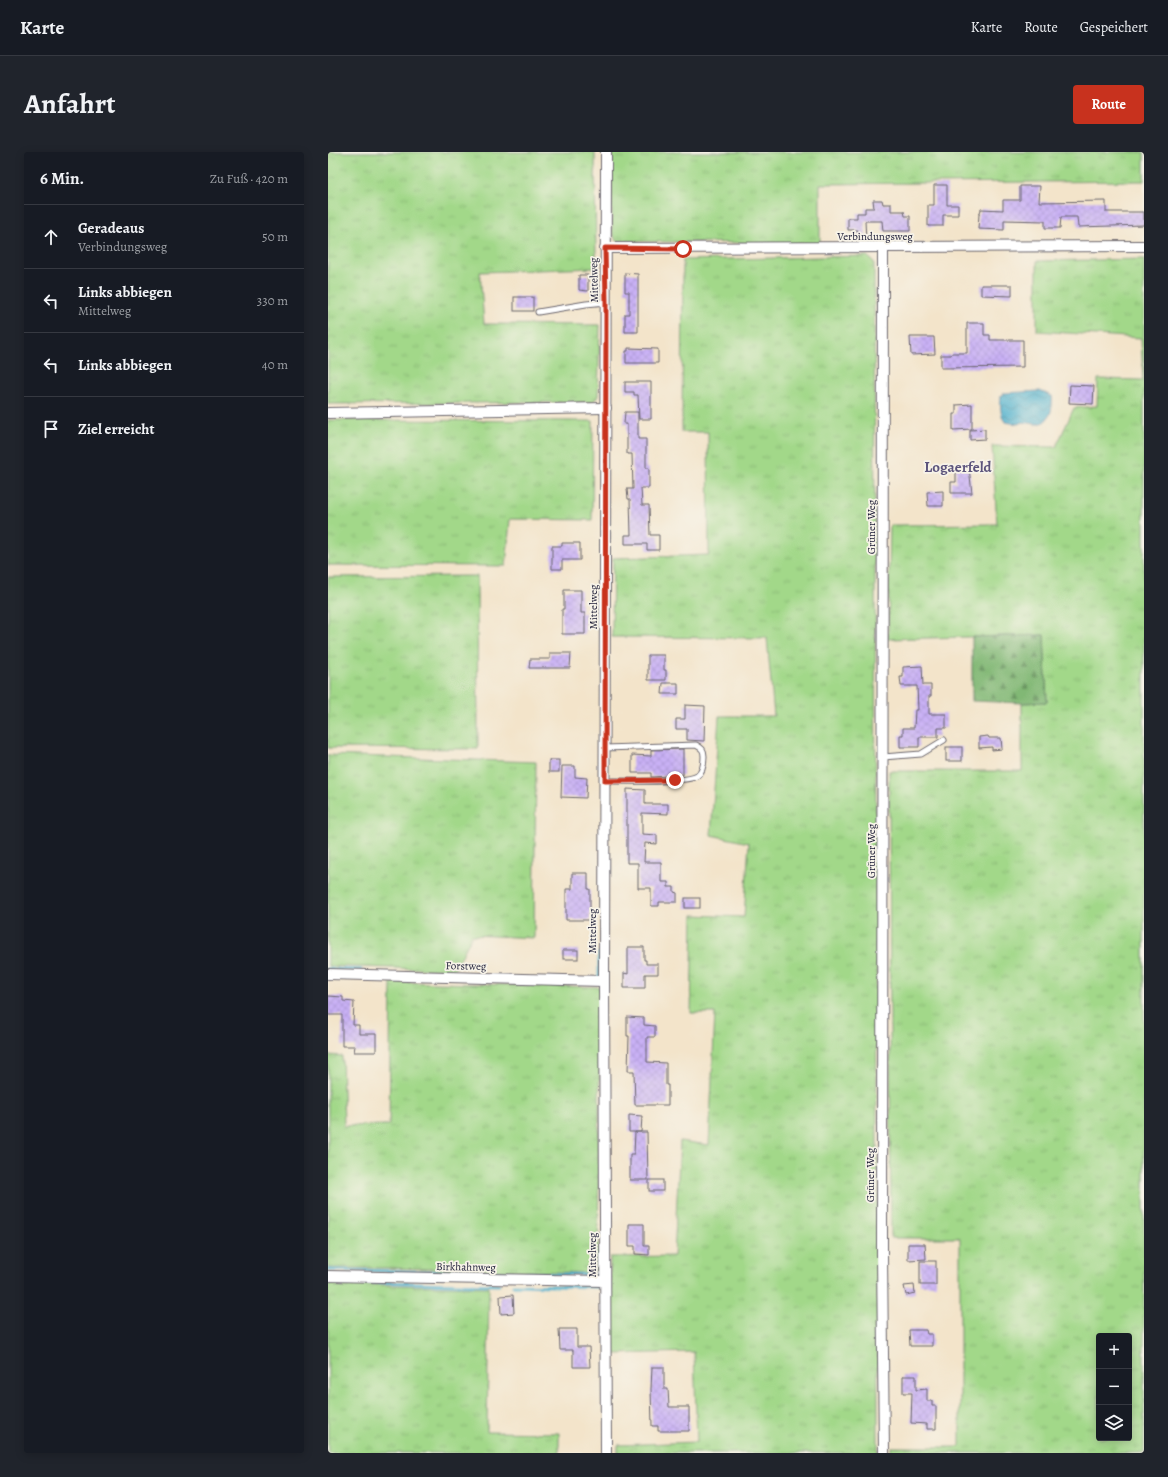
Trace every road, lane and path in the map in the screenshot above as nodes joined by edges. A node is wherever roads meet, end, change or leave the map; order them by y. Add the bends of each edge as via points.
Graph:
1 (606, 152) edge
2 (1144, 246) edge
3 (605, 248) junction
4 (883, 248) junction
5 (606, 302) junction
6 (538, 312) dead end
7 (606, 408) junction
8 (328, 413) edge
9 (944, 740) dead end
10 (605, 748) junction
11 (883, 758) junction
12 (605, 781) junction
13 (328, 974) edge
14 (604, 981) junction
15 (328, 1276) edge
16 (604, 1281) junction
17 (606, 1453) edge
18 (884, 1453) edge

1 - 3 street, Mittelweg
2 - 4 street, Verbindungsweg
3 - 4 street, Verbindungsweg
3 - 5 street, Mittelweg
4 - 11 street, Grüner Weg
5 - 6 lane
5 - 7 street, Mittelweg
7 - 8 street
7 - 10 street, Mittelweg
9 - 11 lane via 921,754
10 - 12 street, Mittelweg
10 - 12 lane via 696,745 704,751 704,757 701,772 692,778
11 - 18 street, Grüner Weg
12 - 14 street, Mittelweg
13 - 14 street, Forstweg
14 - 16 street, Mittelweg
15 - 16 street, Birkhahnweg
16 - 17 street, Mittelweg

